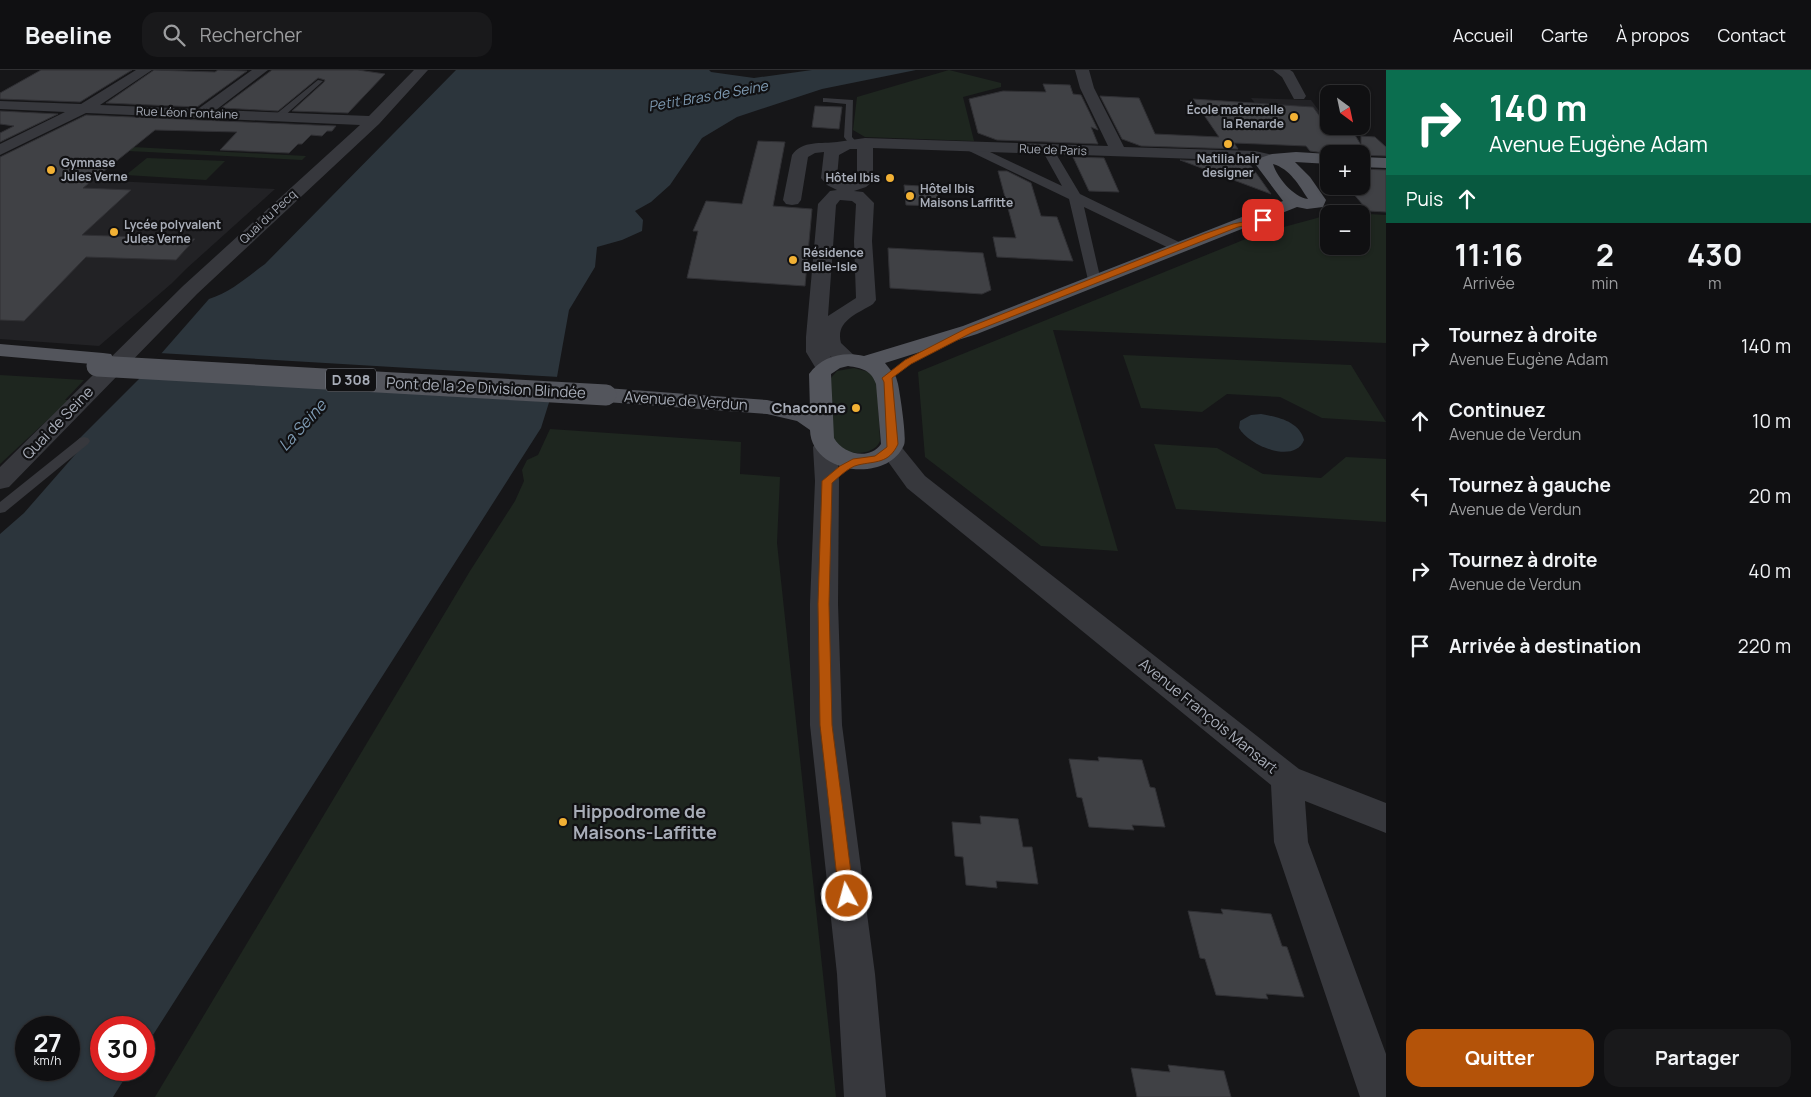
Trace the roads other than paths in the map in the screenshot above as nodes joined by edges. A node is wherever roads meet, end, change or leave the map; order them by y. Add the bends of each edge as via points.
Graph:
1 (145, 70) edge
2 (261, 70) edge
3 (421, 70) edge
4 (1082, 70) edge
5 (1280, 70) edge
6 (320, 81) dead end
7 (1299, 96) dead end
8 (826, 100) dead end
9 (0, 105) edge
10 (85, 108) junction
11 (202, 113) junction
12 (278, 117) junction
13 (374, 121) junction
14 (853, 145) junction
15 (971, 147) junction
16 (0, 150) edge
17 (1048, 150) junction
18 (1119, 152) junction
19 (1320, 159) edge
20 (1271, 161) junction
21 (1320, 162) edge
22 (1370, 162) edge
23 (1386, 163) edge
24 (1295, 170) junction
25 (1075, 198) junction
26 (792, 200) dead end
27 (1292, 202) junction
28 (1317, 202) junction
29 (1236, 225) junction
30 (1178, 247) junction
31 (1094, 281) junction
32 (970, 330) junction
33 (0, 350) edge
34 (0, 361) edge
35 (858, 361) junction
36 (105, 363) junction
37 (823, 375) junction
38 (887, 378) junction
39 (607, 392) junction
40 (823, 437) junction
41 (84, 441) dead end
42 (891, 448) junction
43 (862, 462) junction
44 (0, 481) edge
45 (827, 481) junction
46 (916, 482) junction
47 (0, 509) edge
48 (1286, 779) junction
49 (1386, 818) edge
50 (1376, 1056) edge
51 (865, 1097) edge
52 (1380, 1097) edge

1 - 10 street
2 - 11 street
3 - 13 street, Quai du Pecq
4 - 18 street via 1087,88
5 - 7 street via 1288,75
6 - 12 lane
8 - 14 lane via 850,102 848,137
9 - 10 street, Rue Léon Fontaine
10 - 11 street, Rue Léon Fontaine
10 - 16 street
11 - 12 street, Rue Léon Fontaine
12 - 13 street, Rue Léon Fontaine
13 - 36 street, Quai du Pecq via 190,290
14 - 15 street, Rue de Paris
14 - 26 street, Rue de Paris via 812,148 800,155
15 - 17 street, Rue de Paris
15 - 25 street
17 - 18 street, Rue de Paris
17 - 25 street
18 - 20 street, Rue de Paris
19 - 20 main road, Rue de Paris via 1296,157
20 - 24 main road via 1286,163
20 - 27 main road
21 - 24 main road, Rue de Paris
22 - 23 main road
24 - 28 main road
25 - 30 street
25 - 31 street
27 - 28 main road via 1307,205
27 - 29 main road, Avenue de Verdun
28 - 29 main road, Avenue de Verdun via 1304,210
29 - 30 main road, Avenue de Verdun
30 - 31 main road, Avenue de Verdun
31 - 32 main road, Avenue de Verdun
32 - 35 main road, Avenue de Verdun
32 - 38 main road, Avenue de Verdun via 908,362
33 - 36 main road, D 308
34 - 36 main road, D 308
35 - 37 main road, Avenue de Verdun via 836,362
35 - 37 street via 831,346 829,334 830,324 836,318 866,300 865,203 857,196 836,195 827,204 818,308 816,348
35 - 38 main road via 881,370
36 - 39 main road, Pont de la 2e Division Blindée / D 308, bridge
36 - 44 street, Quai de Seine
37 - 39 main road, Avenue de Verdun / D 308 via 808,391 771,397
37 - 40 main road
38 - 42 main road
39 - 40 main road, Avenue de Verdun / D 308 via 767,407 805,416
40 - 43 main road, Avenue de Verdun via 839,458
40 - 45 street
41 - 47 lane
42 - 43 main road via 884,456
42 - 46 street, Avenue François Mansart
43 - 45 street via 843,468
43 - 46 street, Avenue François Mansart
45 - 51 street via 826,725 856,974
46 - 48 street, Avenue François Mansart
48 - 49 street
48 - 50 street, Avenue François Mansart via 1291,842
50 - 52 street, Avenue François Mansart

